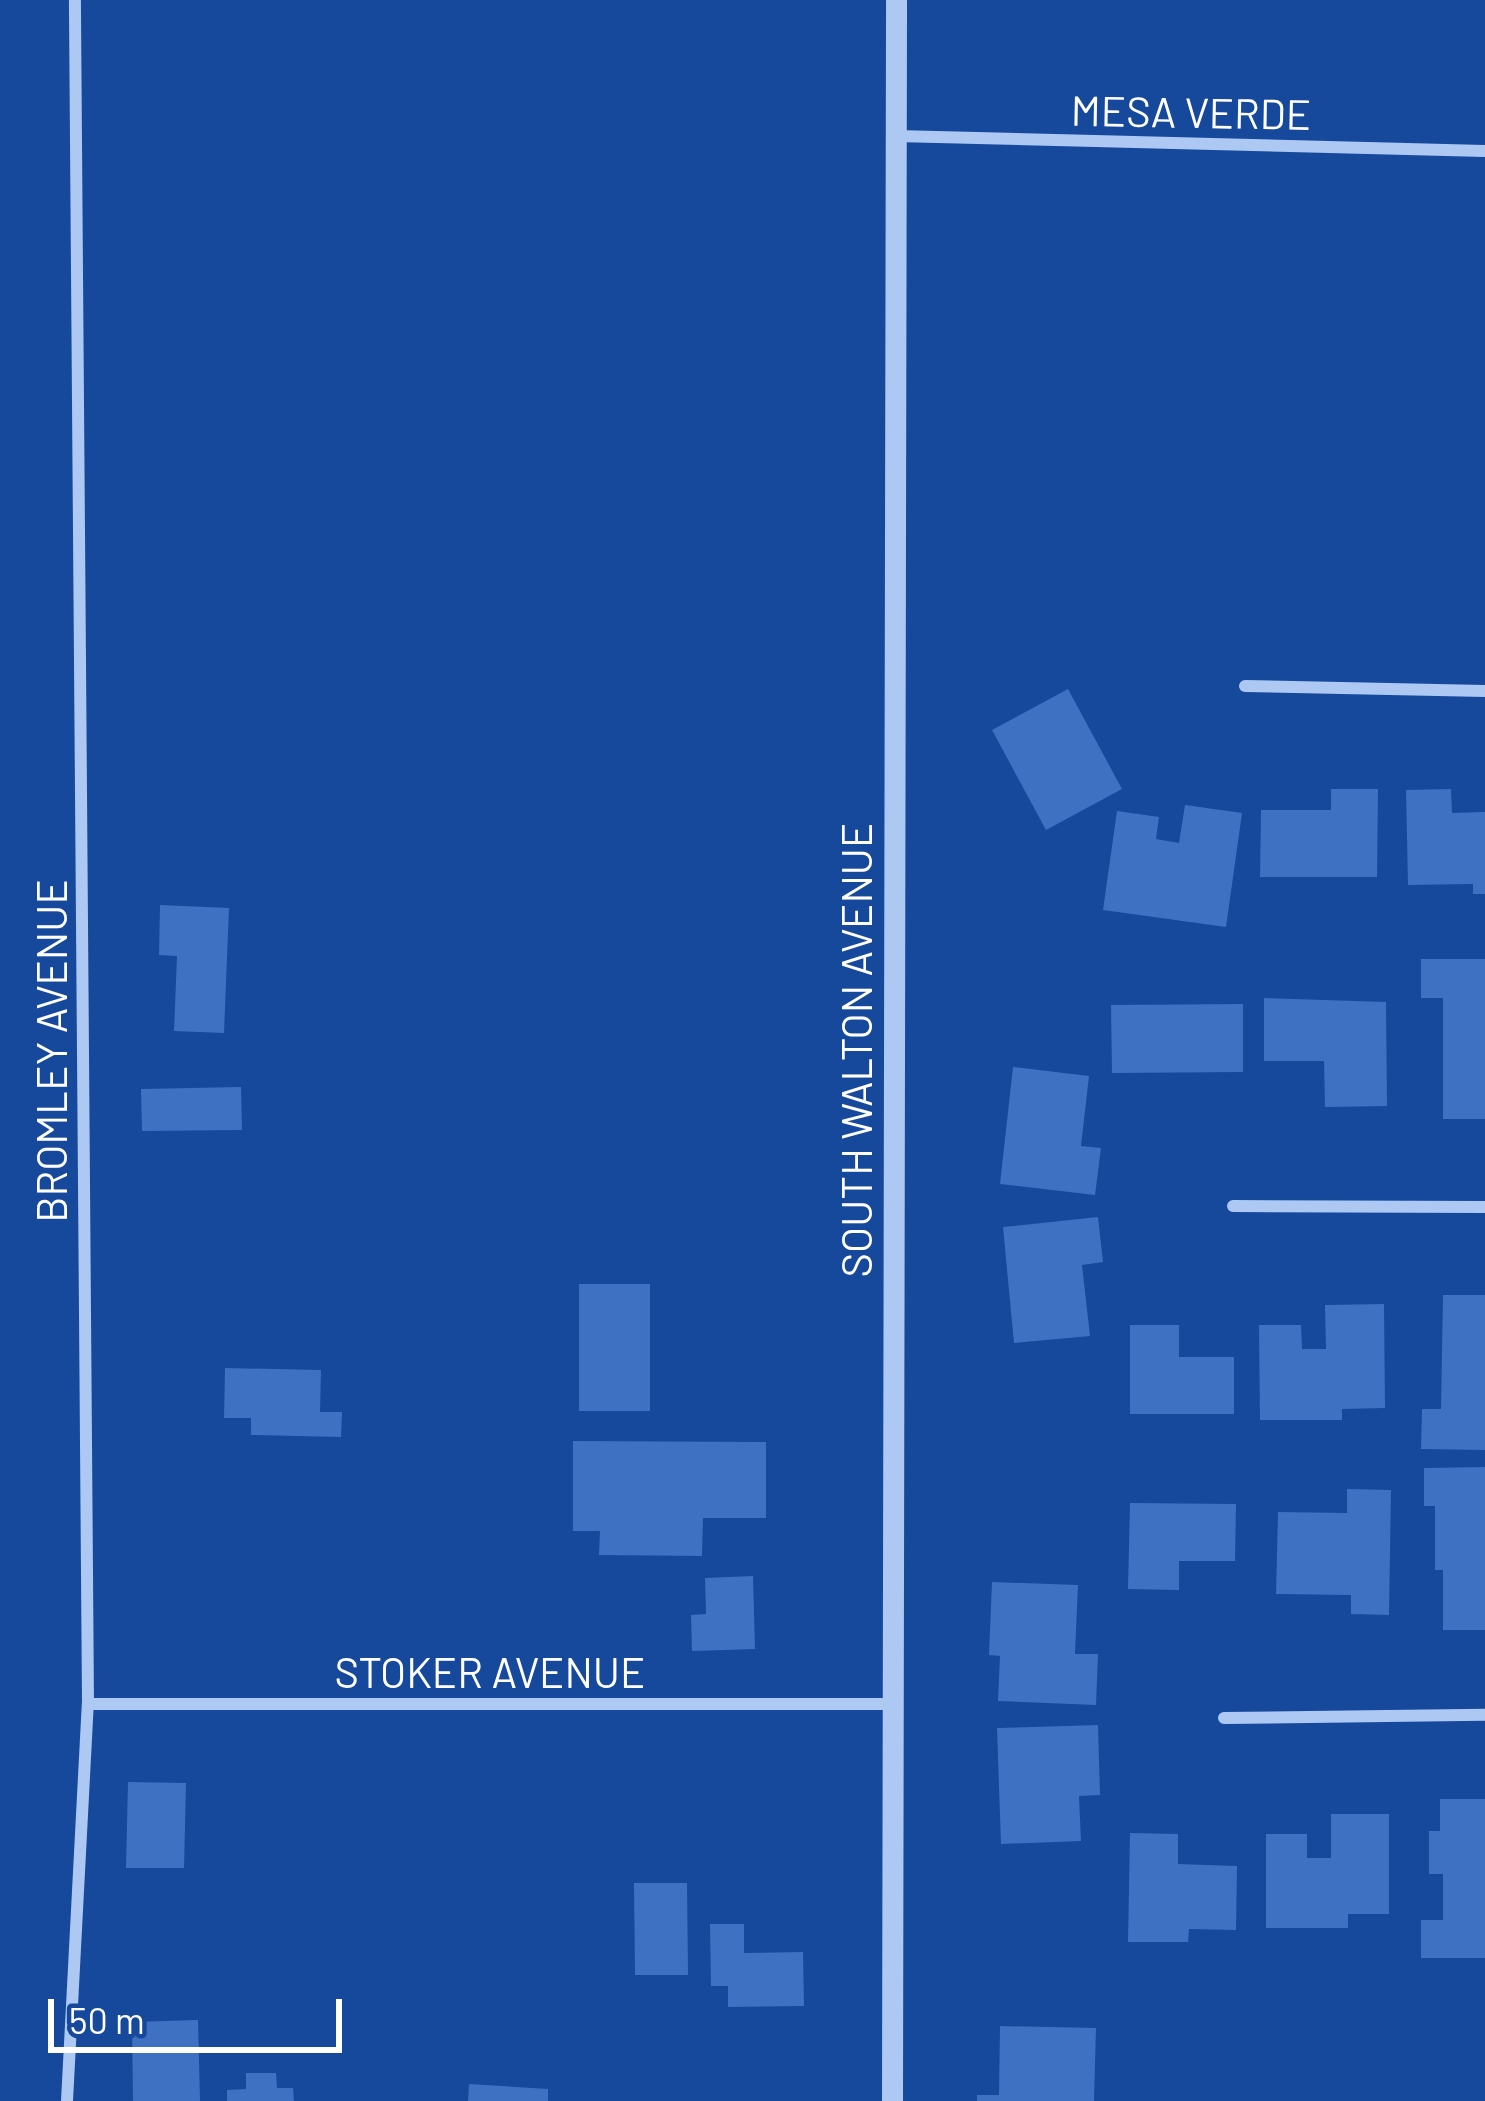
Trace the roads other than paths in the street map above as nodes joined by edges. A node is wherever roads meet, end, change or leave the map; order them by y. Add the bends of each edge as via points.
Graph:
1 (75, 0) edge
2 (896, 0) edge
3 (896, 136) junction
4 (1485, 151) edge
5 (1245, 686) dead end
6 (1485, 691) edge
7 (1233, 1206) dead end
8 (1485, 1207) edge
9 (88, 1704) junction
10 (892, 1704) junction
11 (1485, 1714) edge
12 (1224, 1718) dead end
13 (67, 2101) edge
14 (892, 2101) edge

1 - 9 street, BROMLEY AVENUE
2 - 3 street, SOUTH WALTON AVENUE
3 - 4 street, MESA VERDE
3 - 10 street, SOUTH WALTON AVENUE
5 - 6 street
7 - 8 street
9 - 10 street, STOKER AVENUE
9 - 13 street, BROMLEY AVENUE
10 - 14 street, SOUTH WALTON AVENUE
11 - 12 street

